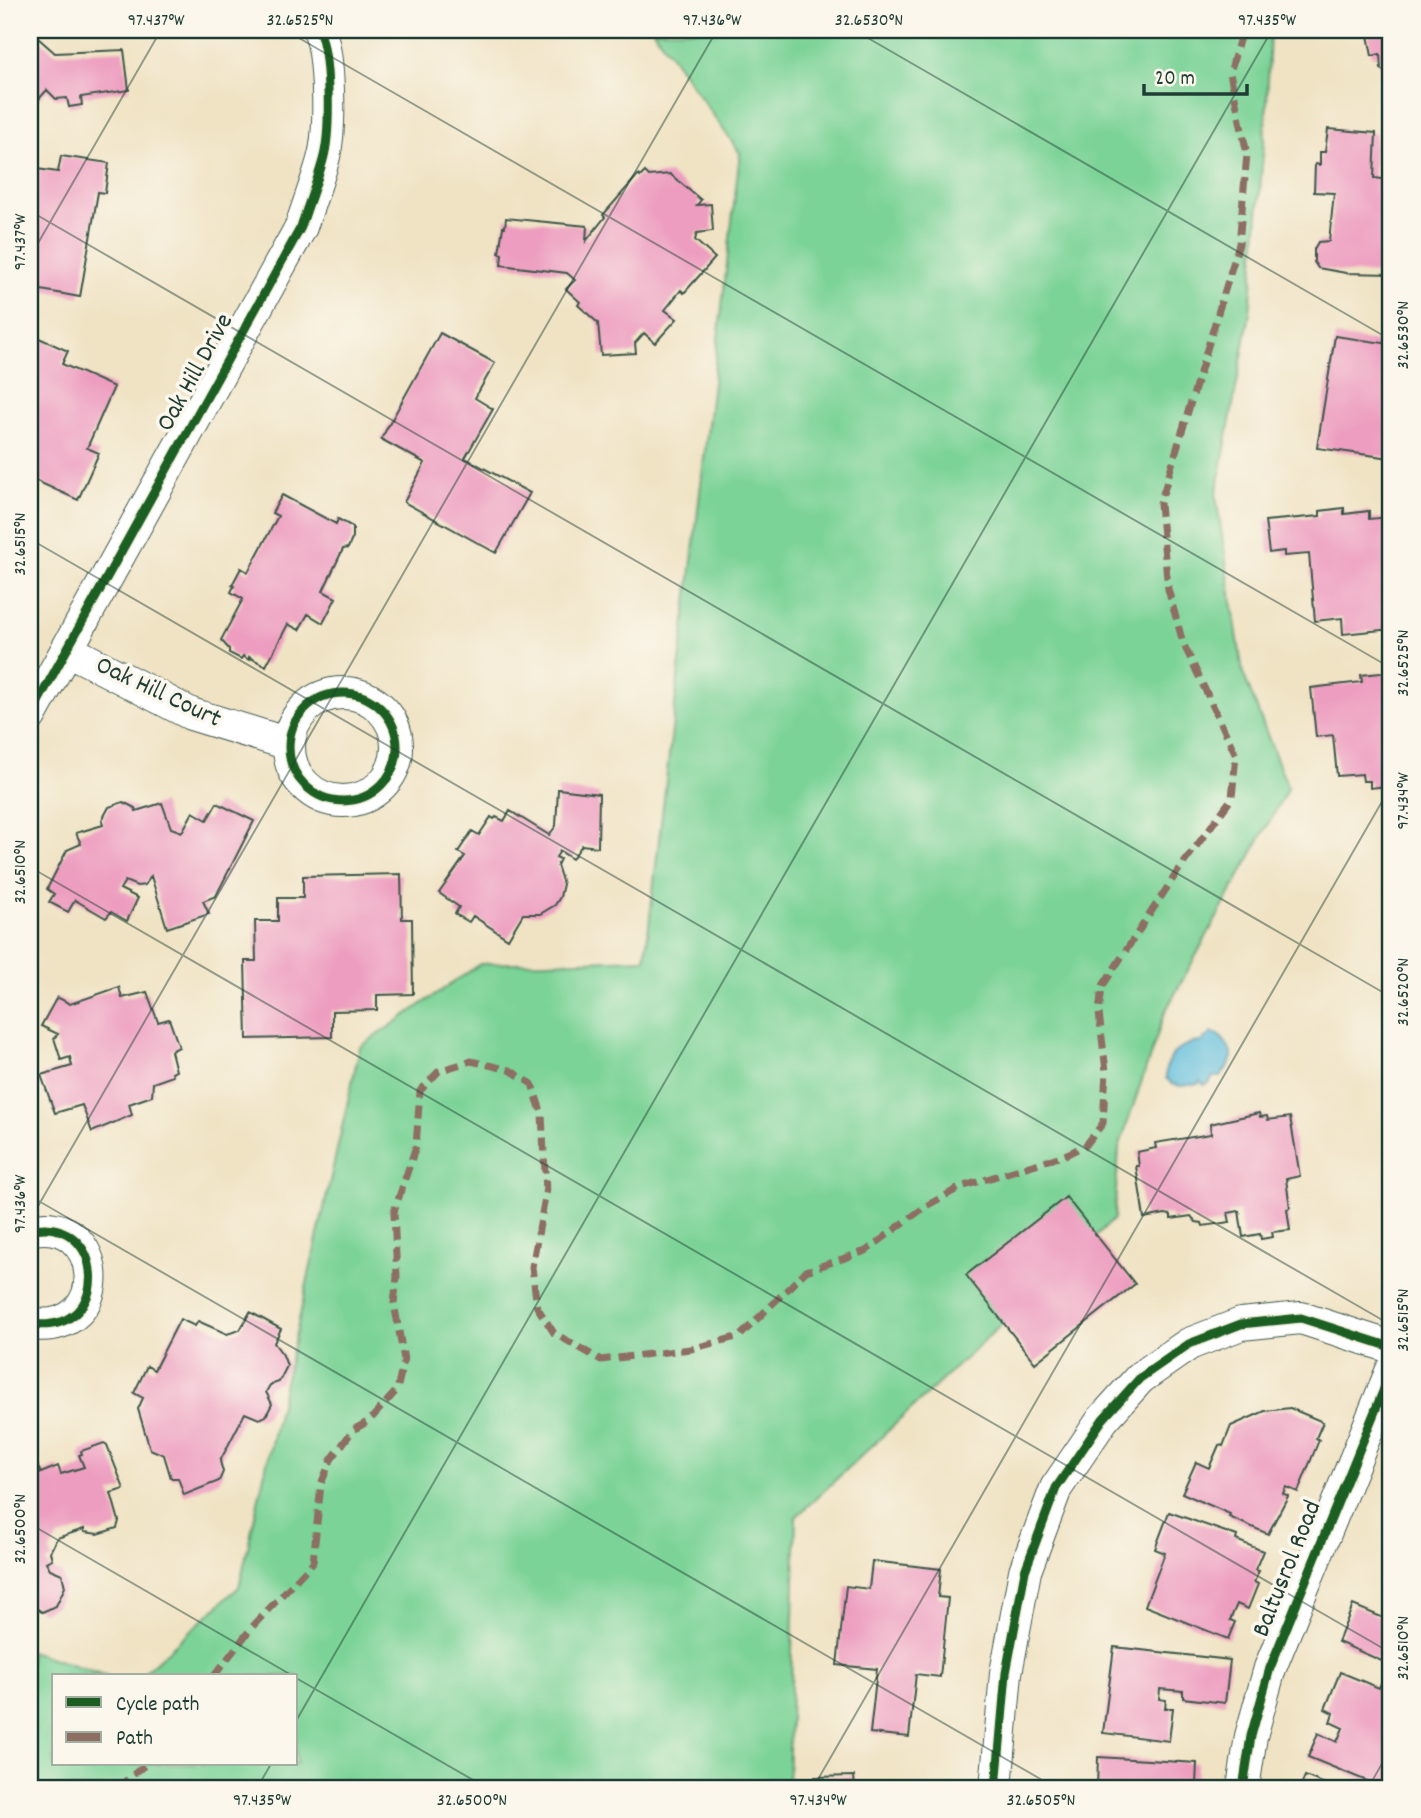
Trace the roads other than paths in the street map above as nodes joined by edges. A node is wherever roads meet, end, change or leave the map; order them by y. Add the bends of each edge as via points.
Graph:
1 (319, 30) edge
2 (68, 650) junction
3 (30, 716) edge
4 (289, 744) dead end
5 (30, 1230) edge
6 (30, 1324) edge
7 (1391, 1347) edge
8 (1391, 1372) edge
9 (996, 1788) edge
10 (1242, 1788) edge

1 - 2 street, Oak Hill Drive via 325,44 328,93 324,157 300,227
2 - 3 street, Oak Hill Drive
2 - 4 street, Oak Hill Court via 191,714
5 - 6 street via 55,1230 69,1236 89,1259 92,1274 84,1304 73,1315 60,1323
7 - 9 street via 1301,1318 1241,1324 1189,1344 1130,1388 1056,1488 1025,1571 1006,1673
8 - 10 street, Baltusrol Road via 1270,1668

